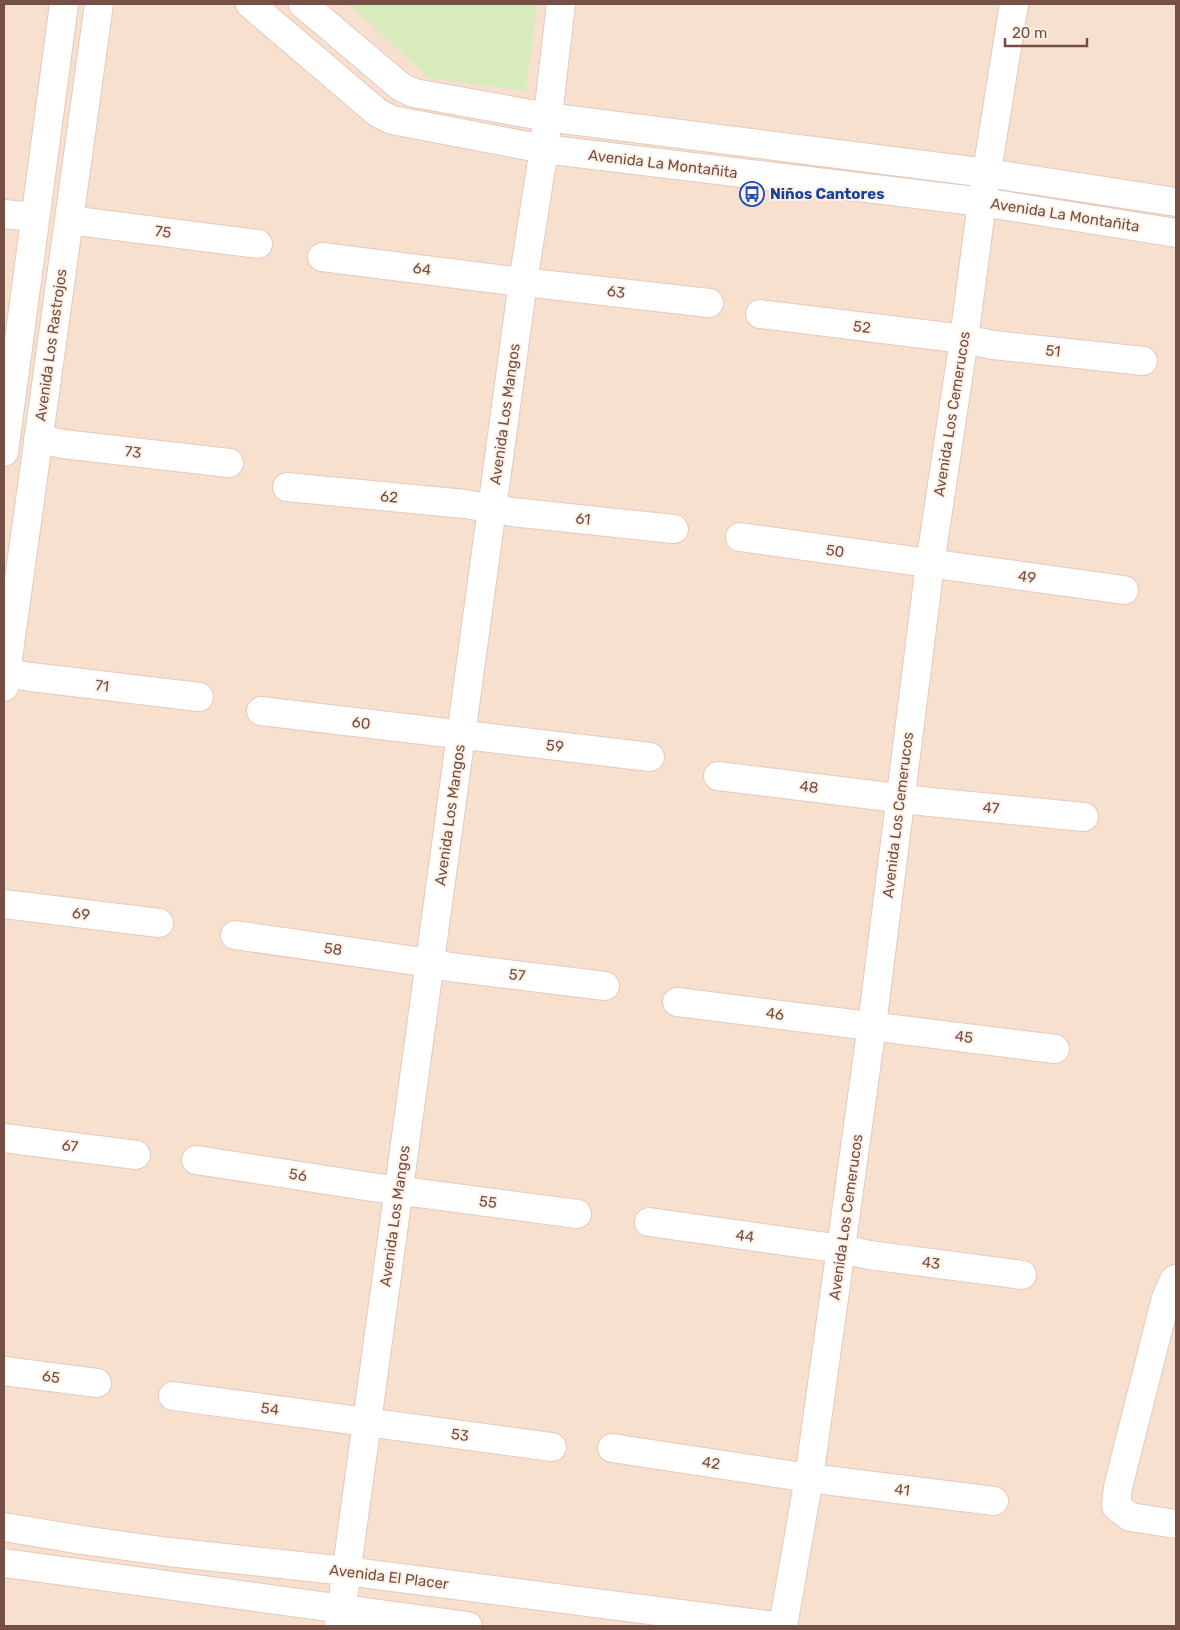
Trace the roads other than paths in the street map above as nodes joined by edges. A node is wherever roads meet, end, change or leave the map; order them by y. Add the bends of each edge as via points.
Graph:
1 (64, 4) edge
2 (99, 4) edge
3 (250, 4) edge
4 (303, 4) edge
5 (561, 4) edge
6 (1014, 4) edge
7 (547, 117) junction
8 (544, 149) junction
9 (987, 173) junction
10 (982, 202) junction
11 (1176, 202) edge
12 (4, 214) edge
13 (34, 216) junction
14 (69, 220) junction
15 (1176, 233) edge
16 (258, 244) dead end
17 (322, 257) dead end
18 (523, 282) junction
19 (709, 303) dead end
20 (760, 314) dead end
21 (964, 339) junction
22 (1143, 361) dead end
23 (38, 439) junction
24 (4, 444) edge
25 (229, 463) dead end
26 (286, 487) dead end
27 (492, 508) junction
28 (674, 529) dead end
29 (740, 537) dead end
30 (930, 564) junction
31 (1124, 590) dead end
32 (5, 680) edge
33 (199, 697) dead end
34 (261, 711) dead end
35 (461, 736) junction
36 (650, 757) dead end
37 (718, 776) dead end
38 (899, 798) junction
39 (1084, 817) dead end
40 (4, 904) edge
41 (159, 923) dead end
42 (235, 935) dead end
43 (430, 963) junction
44 (605, 986) dead end
45 (677, 1002) dead end
46 (872, 1025) junction
47 (1055, 1048) dead end
48 (4, 1138) edge
49 (136, 1155) dead end
50 (196, 1160) dead end
51 (399, 1190) junction
52 (577, 1214) dead end
53 (649, 1222) dead end
54 (842, 1249) junction
55 (1022, 1275) dead end
56 (1176, 1279) edge
57 (4, 1371) edge
58 (97, 1383) dead end
59 (173, 1396) dead end
60 (367, 1421) junction
61 (552, 1447) dead end
62 (612, 1448) dead end
63 (809, 1478) junction
64 (994, 1501) dead end
65 (1176, 1524) edge
66 (4, 1527) edge
67 (4, 1563) edge
68 (346, 1571) junction
69 (340, 1617) edge
70 (468, 1626) edge
71 (774, 1626) edge
72 (783, 1626) edge

1 - 13 street
2 - 14 street, Avenida Los Rastrojos
3 - 8 street, Avenida La Montañita via 378,113 392,120
4 - 7 street, Avenida La Montañita via 401,87 414,93
5 - 7 street, Avenida Los Mangos
6 - 9 street, Avenida Los Cemerucos
7 - 8 street, Avenida Los Mangos
7 - 9 street, Avenida La Montañita
8 - 10 street, Avenida La Montañita
8 - 18 street, Avenida Los Mangos
9 - 10 street, Avenida Los Cemerucos
9 - 11 street, Avenida La Montañita
10 - 15 street, Avenida La Montañita
10 - 21 street, Avenida Los Cemerucos
12 - 13 street
13 - 24 street
14 - 16 street, 75
14 - 23 street, Avenida Los Rastrojos
17 - 18 street, 64
18 - 19 street, 63
18 - 27 street, Avenida Los Mangos
20 - 21 street, 52
21 - 22 street, 51
21 - 30 street, Avenida Los Cemerucos
23 - 25 street, 73
23 - 32 street, Avenida Los Rastrojos
26 - 27 street, 62
27 - 28 street, 61
27 - 35 street, Avenida Los Mangos
29 - 30 street, 50
30 - 31 street, 49
30 - 38 street, Avenida Los Cemerucos
32 - 33 street, 71 via 31,678
34 - 35 street, 60
35 - 36 street, 59
35 - 43 street, Avenida Los Mangos
37 - 38 street, 48
38 - 39 street, 47
38 - 46 street, Avenida Los Cemerucos
40 - 41 street, 69
42 - 43 street, 58
43 - 44 street, 57
43 - 51 street, Avenida Los Mangos
45 - 46 street, 46
46 - 47 street, 45
46 - 54 street, Avenida Los Cemerucos
48 - 49 street, 67
50 - 51 street, 56
51 - 52 street, 55
51 - 60 street, Avenida Los Mangos
53 - 54 street, 44
54 - 55 street, 43
54 - 63 street, Avenida Los Cemerucos
56 - 65 street via 1166,1298 1116,1506 1130,1517
57 - 58 street, 65
59 - 60 street, 54
60 - 61 street, 53
60 - 68 street, Avenida Los Mangos
62 - 63 street, 42
63 - 64 street, 41
63 - 72 street, Avenida Los Cemerucos
66 - 68 street, Avenida El Placer via 168,1552
67 - 69 street
68 - 69 street, Avenida Los Mangos
68 - 71 street, Avenida El Placer
69 - 70 street

